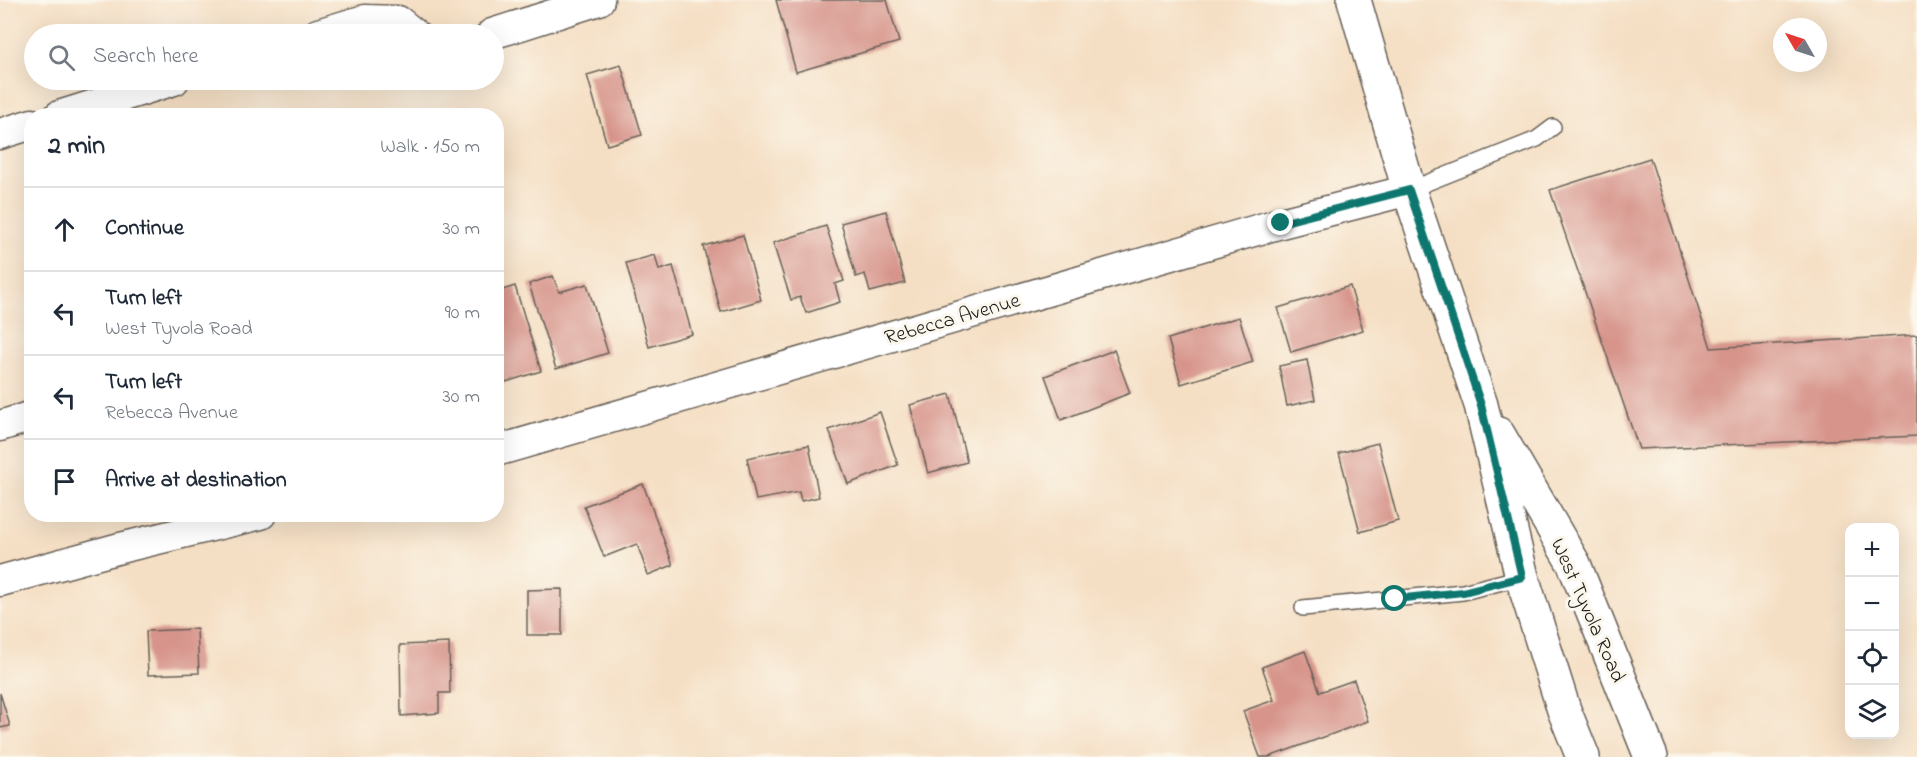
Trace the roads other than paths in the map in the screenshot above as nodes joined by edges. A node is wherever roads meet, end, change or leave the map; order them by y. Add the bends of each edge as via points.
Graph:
1 (598, 0) edge
2 (1354, 0) edge
3 (404, 19) edge
4 (352, 24) edge
5 (504, 30) edge
6 (142, 90) edge
7 (85, 108) edge
8 (24, 126) edge
9 (1552, 128) dead end
10 (0, 134) edge
11 (1409, 190) junction
12 (1481, 405) junction
13 (24, 418) edge
14 (0, 426) edge
15 (504, 449) edge
16 (228, 522) edge
17 (1522, 577) junction
18 (0, 581) edge
19 (1303, 608) dead end
20 (1583, 757) edge
21 (1651, 757) edge

1 - 5 street
2 - 11 main road, West Tyvola Road
3 - 4 street
6 - 7 street
8 - 10 street
9 - 11 lane via 1537,139
11 - 12 main road, West Tyvola Road
11 - 15 street, Rebecca Avenue via 1281,223
12 - 17 main road, West Tyvola Road
12 - 21 main road, West Tyvola Road via 1574,564
13 - 14 street
16 - 18 street
17 - 19 lane via 1463,592
17 - 20 main road, West Tyvola Road

